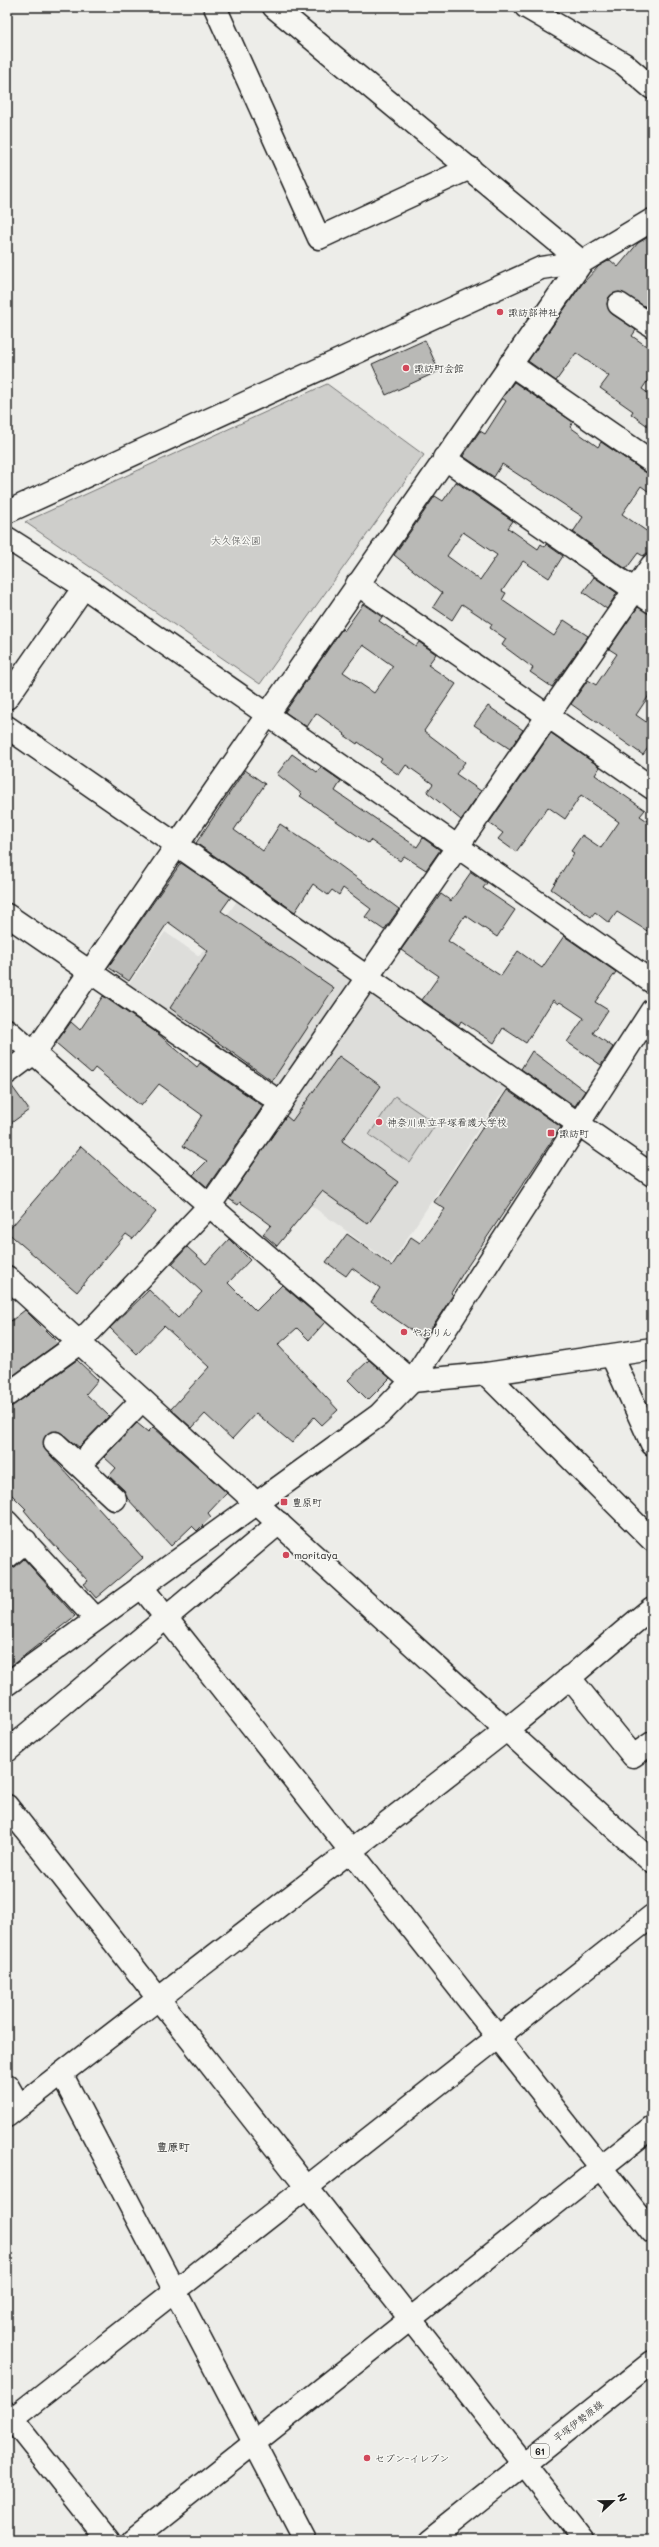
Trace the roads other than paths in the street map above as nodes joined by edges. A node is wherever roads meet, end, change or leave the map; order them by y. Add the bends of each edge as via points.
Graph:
1 (216, 7) edge
2 (274, 7) edge
3 (526, 7) edge
4 (295, 14) edge
5 (652, 88) edge
6 (470, 168) junction
7 (652, 220) edge
8 (582, 262) junction
9 (620, 304) dead end
10 (652, 326) edge
11 (510, 364) junction
12 (444, 458) junction
13 (652, 462) edge
14 (7, 512) edge
15 (7, 538) edge
16 (652, 565) edge
17 (357, 584) junction
18 (84, 588) junction
19 (634, 590) junction
20 (652, 602) edge
21 (7, 698) edge
22 (266, 714) junction
23 (548, 716) junction
24 (7, 727) edge
25 (652, 788) edge
26 (177, 845) junction
27 (457, 847) junction
28 (7, 915) edge
29 (88, 972) junction
30 (367, 978) junction
31 (652, 982) edge
32 (652, 1010) edge
33 (7, 1030) edge
34 (35, 1052) junction
35 (7, 1072) edge
36 (281, 1103) junction
37 (578, 1124) junction
38 (652, 1175) edge
39 (210, 1204) junction
40 (7, 1277) edge
41 (79, 1343) junction
42 (652, 1349) edge
43 (612, 1356) junction
44 (486, 1374) junction
45 (412, 1381) junction
46 (7, 1395) edge
47 (142, 1400) junction
48 (55, 1443) dead end
49 (652, 1444) edge
50 (79, 1465) junction
51 (116, 1499) dead end
52 (259, 1504) junction
53 (7, 1522) edge
54 (279, 1523) junction
55 (652, 1540) edge
56 (26, 1542) junction
57 (7, 1557) edge
58 (141, 1586) junction
59 (652, 1608) edge
60 (166, 1617) junction
61 (96, 1619) junction
62 (569, 1677) junction
63 (7, 1684) edge
64 (508, 1729) junction
65 (652, 1743) edge
66 (7, 1751) edge
67 (7, 1806) edge
68 (350, 1850) junction
69 (652, 1862) edge
70 (652, 1916) edge
71 (157, 1997) junction
72 (498, 2037) junction
73 (62, 2075) junction
74 (7, 2085) edge
75 (13, 2111) edge
76 (652, 2128) edge
77 (601, 2168) junction
78 (307, 2188) junction
79 (652, 2232) edge
80 (175, 2291) junction
81 (411, 2319) junction
82 (652, 2362) edge
83 (9, 2419) edge
84 (254, 2443) junction
85 (525, 2464) junction
86 (108, 2540) edge
87 (132, 2540) edge
88 (305, 2540) edge
89 (428, 2540) edge
90 (584, 2540) edge

1 - 6 street via 319,238
2 - 4 street
3 - 5 street via 624,64
4 - 6 street
6 - 8 street
7 - 8 street
8 - 11 street
8 - 14 street via 541,268
9 - 10 street
11 - 12 street
11 - 13 street
12 - 17 street
12 - 19 street
15 - 18 street
16 - 19 street
17 - 22 street
17 - 23 street
18 - 21 street
18 - 22 street
19 - 20 street
19 - 23 street
22 - 26 street
22 - 27 street
23 - 25 street
23 - 27 street
24 - 26 street
26 - 29 street
26 - 30 street
27 - 30 street
27 - 31 street
28 - 29 street
29 - 34 street
29 - 36 street
30 - 36 street
30 - 37 street
32 - 37 street
33 - 34 street
34 - 35 street
34 - 39 street
36 - 39 street
37 - 38 street
37 - 45 street
39 - 41 street
39 - 45 street
40 - 41 street
41 - 46 street
41 - 47 street
42 - 43 street
43 - 44 street
43 - 49 street
44 - 45 street
44 - 55 street
45 - 52 street via 379,1415
47 - 50 street
47 - 52 street
48 - 50 street
50 - 51 street
52 - 54 street
52 - 58 street
53 - 56 street
54 - 60 street
54 - 64 street
56 - 57 street
56 - 61 street
58 - 60 street
58 - 61 street
59 - 62 street
60 - 66 street
60 - 68 street
61 - 63 street
62 - 64 street
62 - 65 street via 633,1756
64 - 68 street
64 - 69 street
67 - 71 street
68 - 71 street
68 - 72 street
70 - 72 street
71 - 73 street
71 - 78 street
72 - 77 street
72 - 78 street
73 - 75 street
73 - 80 street
74 - 75 street
76 - 77 street
77 - 79 street
77 - 81 street
78 - 80 street
78 - 81 street
80 - 83 street
80 - 84 street
81 - 84 street
81 - 85 street
82 - 85 street, 平塚伊勢原線 / 61
83 - 86 street
84 - 87 street
84 - 88 street
85 - 89 street, 平塚伊勢原線 / 61
85 - 90 street

